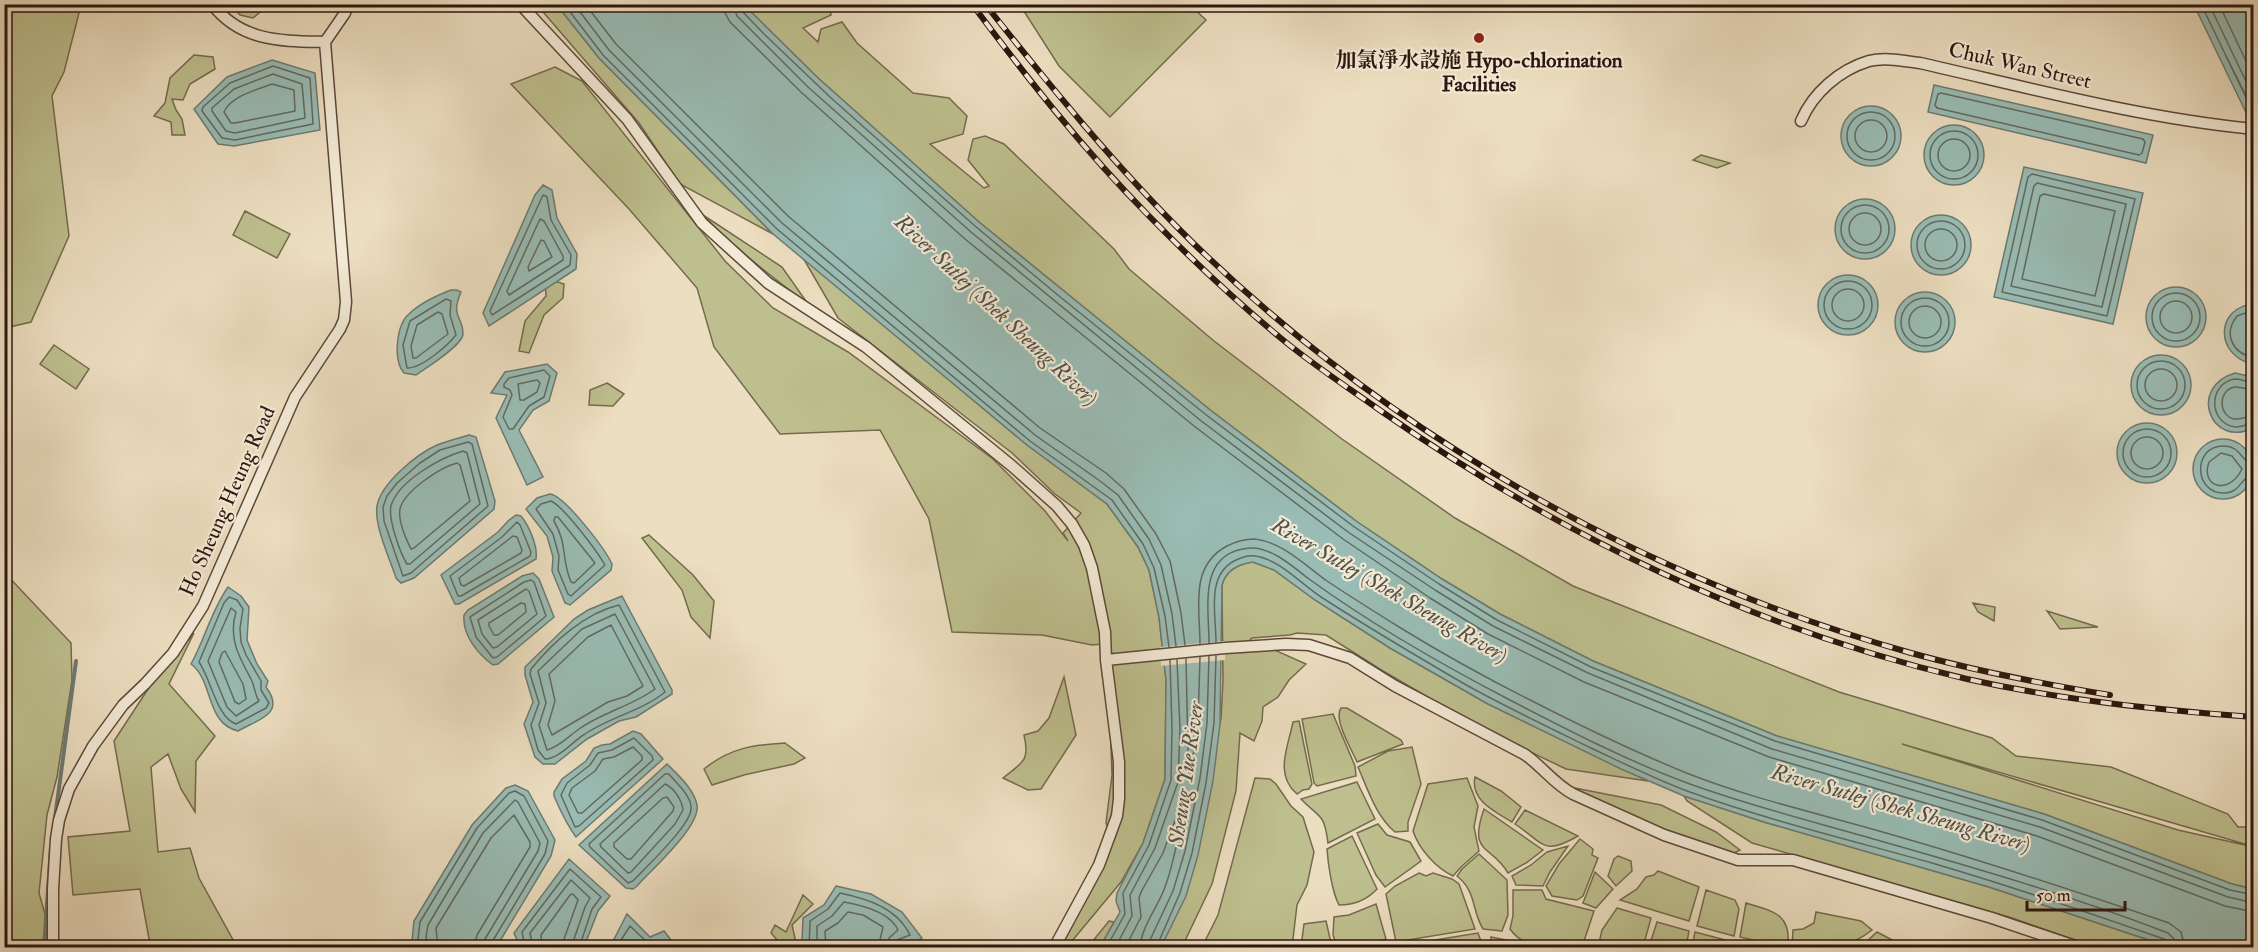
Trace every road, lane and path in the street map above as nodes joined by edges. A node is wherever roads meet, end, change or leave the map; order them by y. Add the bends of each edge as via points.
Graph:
1 (212, 4) edge
2 (348, 4) edge
3 (520, 4) edge
4 (325, 42) junction
5 (1801, 121) dead end
6 (2253, 129) edge
7 (1106, 660) junction
8 (52, 948) edge
9 (1054, 948) edge
10 (2081, 948) edge

1 - 4 street via 220,15 240,28 274,41
2 - 4 street
3 - 7 street via 627,119 702,223 768,283 866,347 1057,506 1084,545 1092,568 1105,632
4 - 8 street, Ho Sheung Heung Road via 346,302 344,320 295,397 203,606 173,653 123,705 93,746 69,789 56,839
5 - 6 street, Chuk Wan Street via 1807,107 1835,79 1870,61 1889,60 1920,63 2128,109
7 - 9 street via 1119,762 1117,816 1100,865
7 - 10 street via 1286,644 1339,653 1524,754 1561,788 1630,822 1738,860 1792,860

